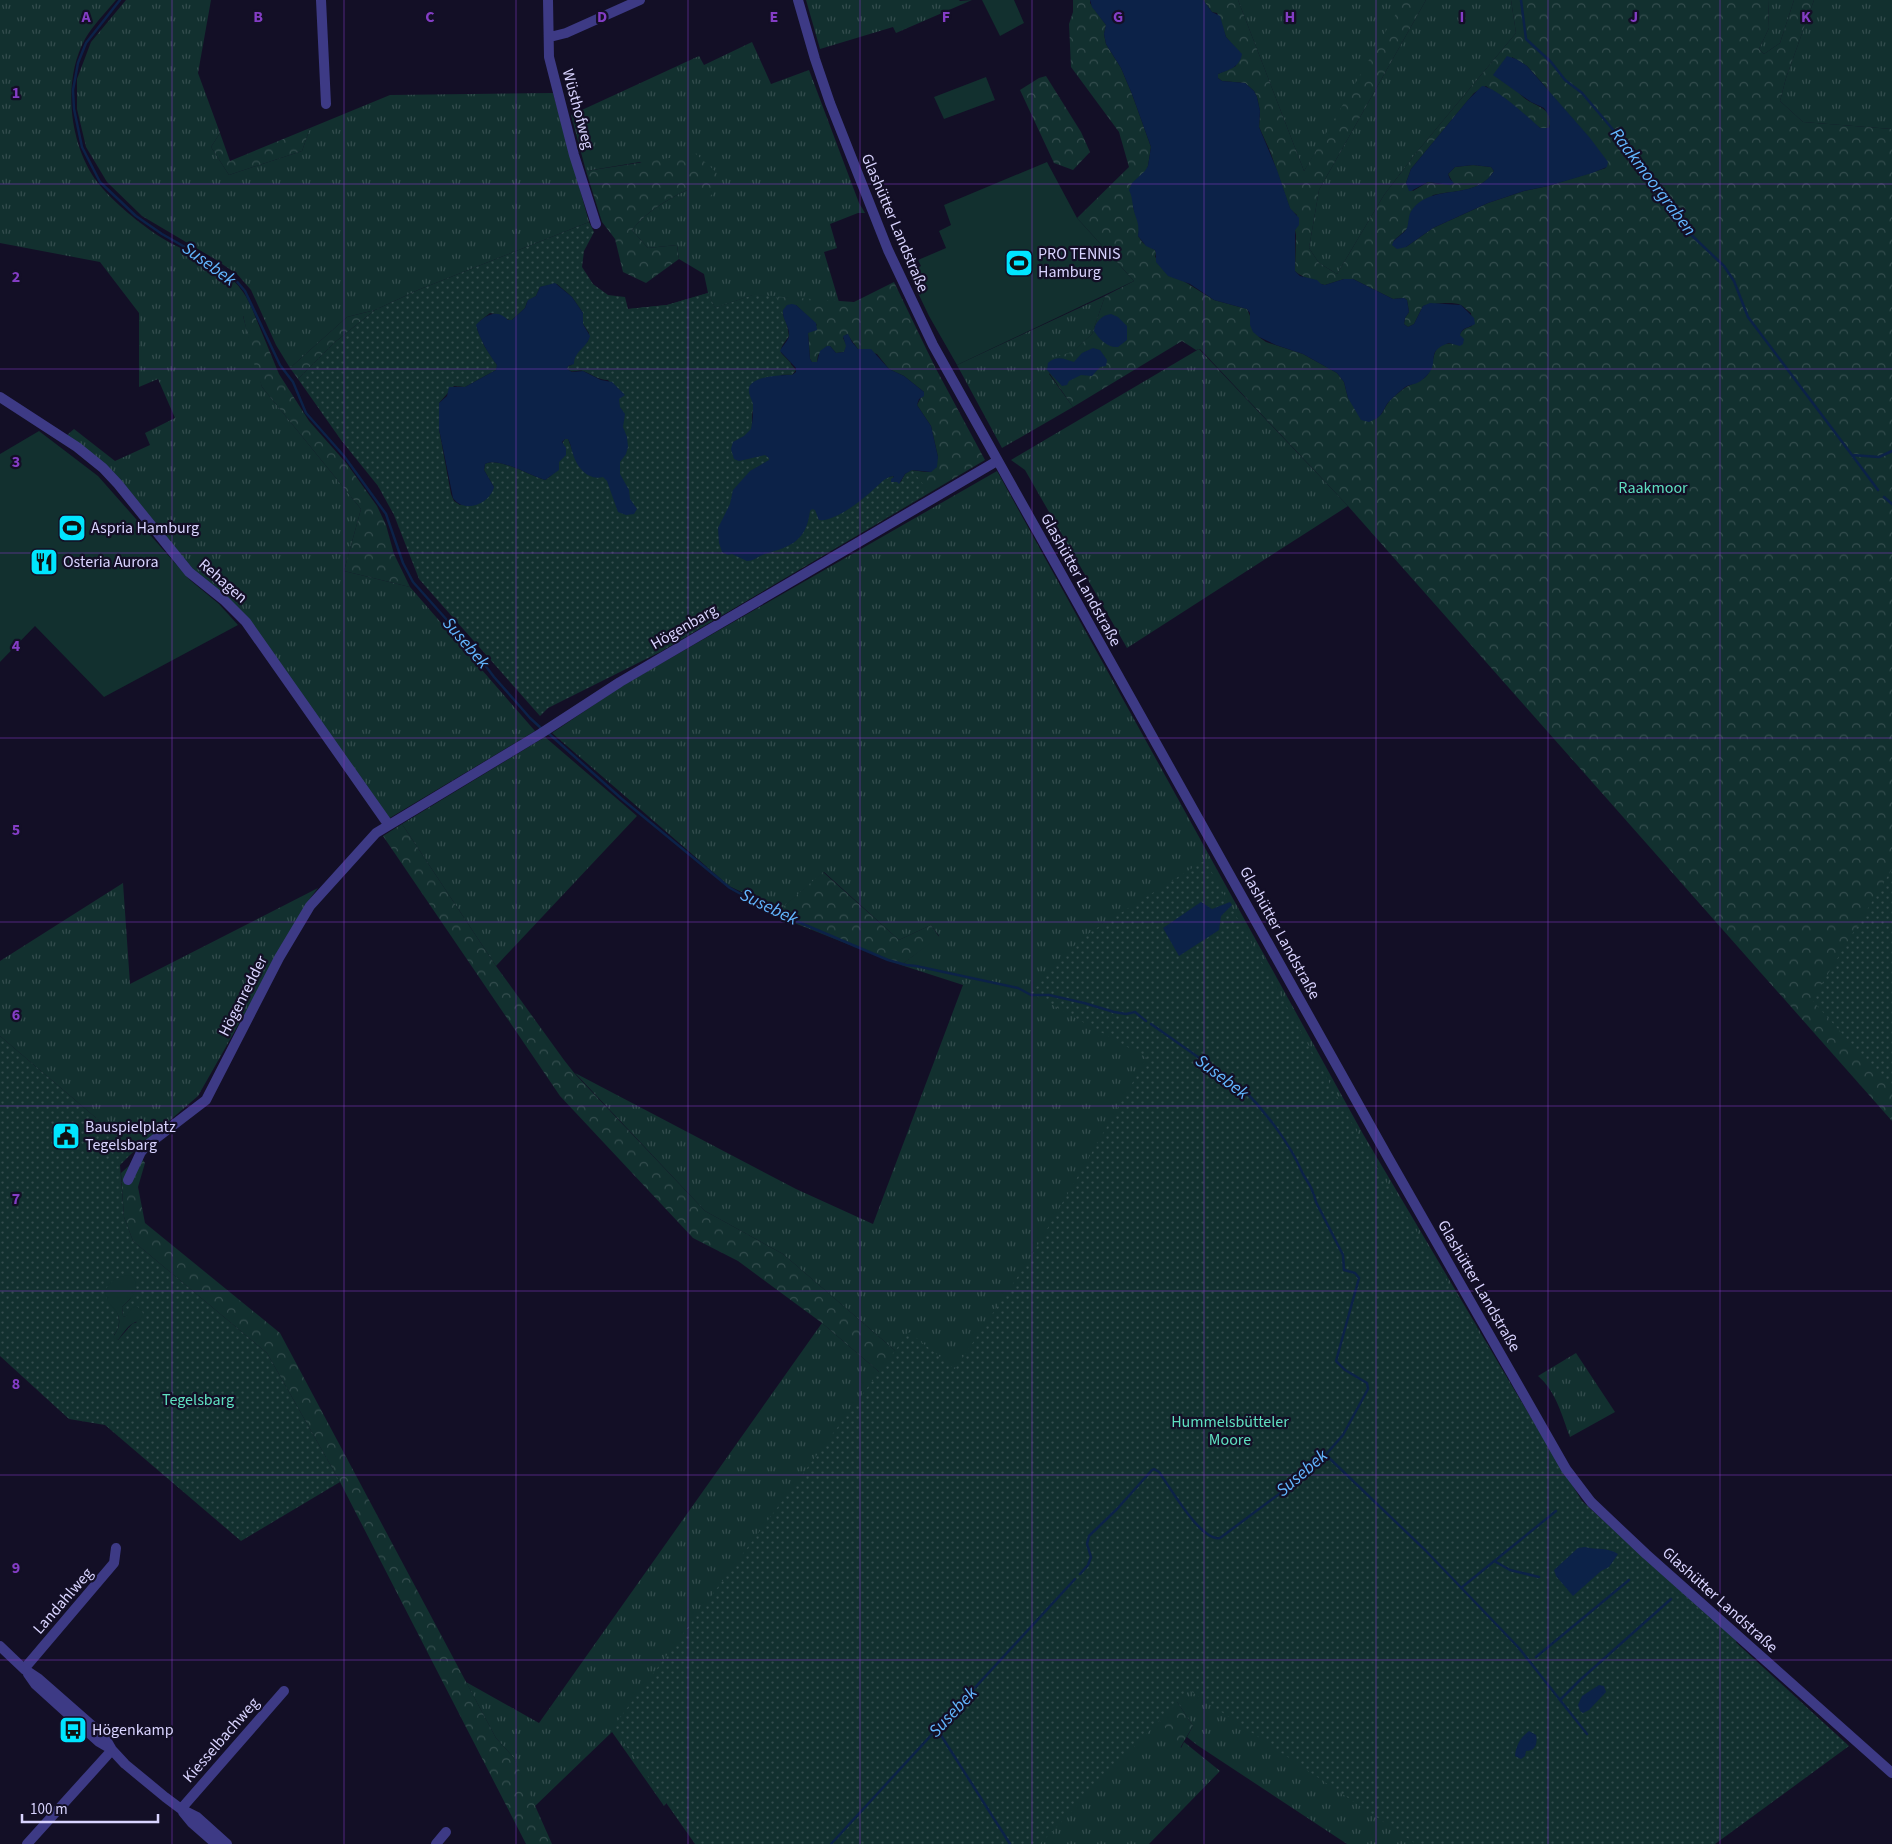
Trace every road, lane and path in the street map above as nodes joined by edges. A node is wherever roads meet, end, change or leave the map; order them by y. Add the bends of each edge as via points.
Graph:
1 (321, 0) edge
2 (548, 0) edge
3 (640, 0) edge
4 (798, 0) edge
5 (550, 37) junction
6 (326, 104) dead end
7 (596, 224) dead end
8 (0, 397) edge
9 (997, 461) junction
10 (388, 824) junction
11 (128, 1180) dead end
12 (116, 1548) dead end
13 (0, 1646) edge
14 (24, 1669) junction
15 (284, 1691) dead end
16 (112, 1750) junction
17 (1892, 1774) edge
18 (181, 1809) junction
19 (446, 1832) dead end
20 (27, 1844) edge
21 (216, 1844) edge
22 (228, 1844) edge
23 (436, 1844) edge

1 - 6 street
2 - 5 street, Wüsthofweg
3 - 5 street
4 - 9 street, Glashütter Landstraße via 830,103 894,264 933,346
5 - 7 street, Wüsthofweg via 549,57 559,101
8 - 10 street, Rehagen via 77,447 103,468 189,572 246,622
9 - 10 street, Högenbarg via 620,682 540,734
9 - 17 street, Glashütter Landstraße via 1384,1150 1577,1485 1646,1554
10 - 11 street, Högenredder via 352,858 310,906 279,958 210,1094 146,1146
12 - 14 street, Landahlweg via 114,1564
13 - 14 street
14 - 16 street via 104,1736
15 - 18 street, Kiesselbachweg
16 - 18 street
16 - 20 street
18 - 21 street
18 - 22 street via 197,1817
19 - 23 street

